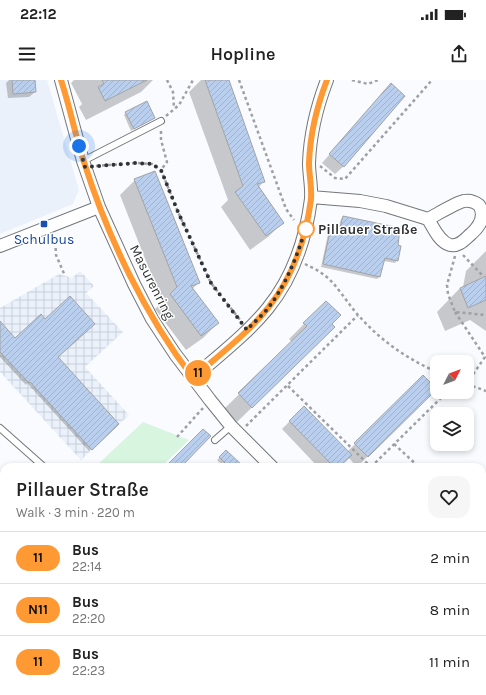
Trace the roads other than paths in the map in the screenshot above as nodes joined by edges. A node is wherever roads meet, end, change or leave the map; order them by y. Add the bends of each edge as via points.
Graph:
1 (62, 80) edge
2 (327, 80) edge
3 (161, 121) dead end
4 (84, 164) junction
5 (311, 197) junction
6 (99, 207) junction
7 (428, 219) junction
8 (0, 246) edge
9 (193, 378) junction
10 (0, 428) edge
11 (235, 430) junction
12 (215, 440) dead end
13 (39, 463) edge
14 (268, 463) edge

1 - 4 street, Masurenring
2 - 5 street via 320,100 309,162
3 - 4 lane
4 - 6 street, Masurenring
5 - 7 street via 360,201
5 - 9 street via 307,225 296,259 284,284 268,308 247,330
6 - 8 street
6 - 9 street, Masurenring via 152,318
7 - 7 street via 464,201 475,202 482,208 485,216 483,224 460,250 439,237
9 - 11 street, Masurenring
10 - 13 lane
11 - 12 lane
11 - 14 street, Masurenring

